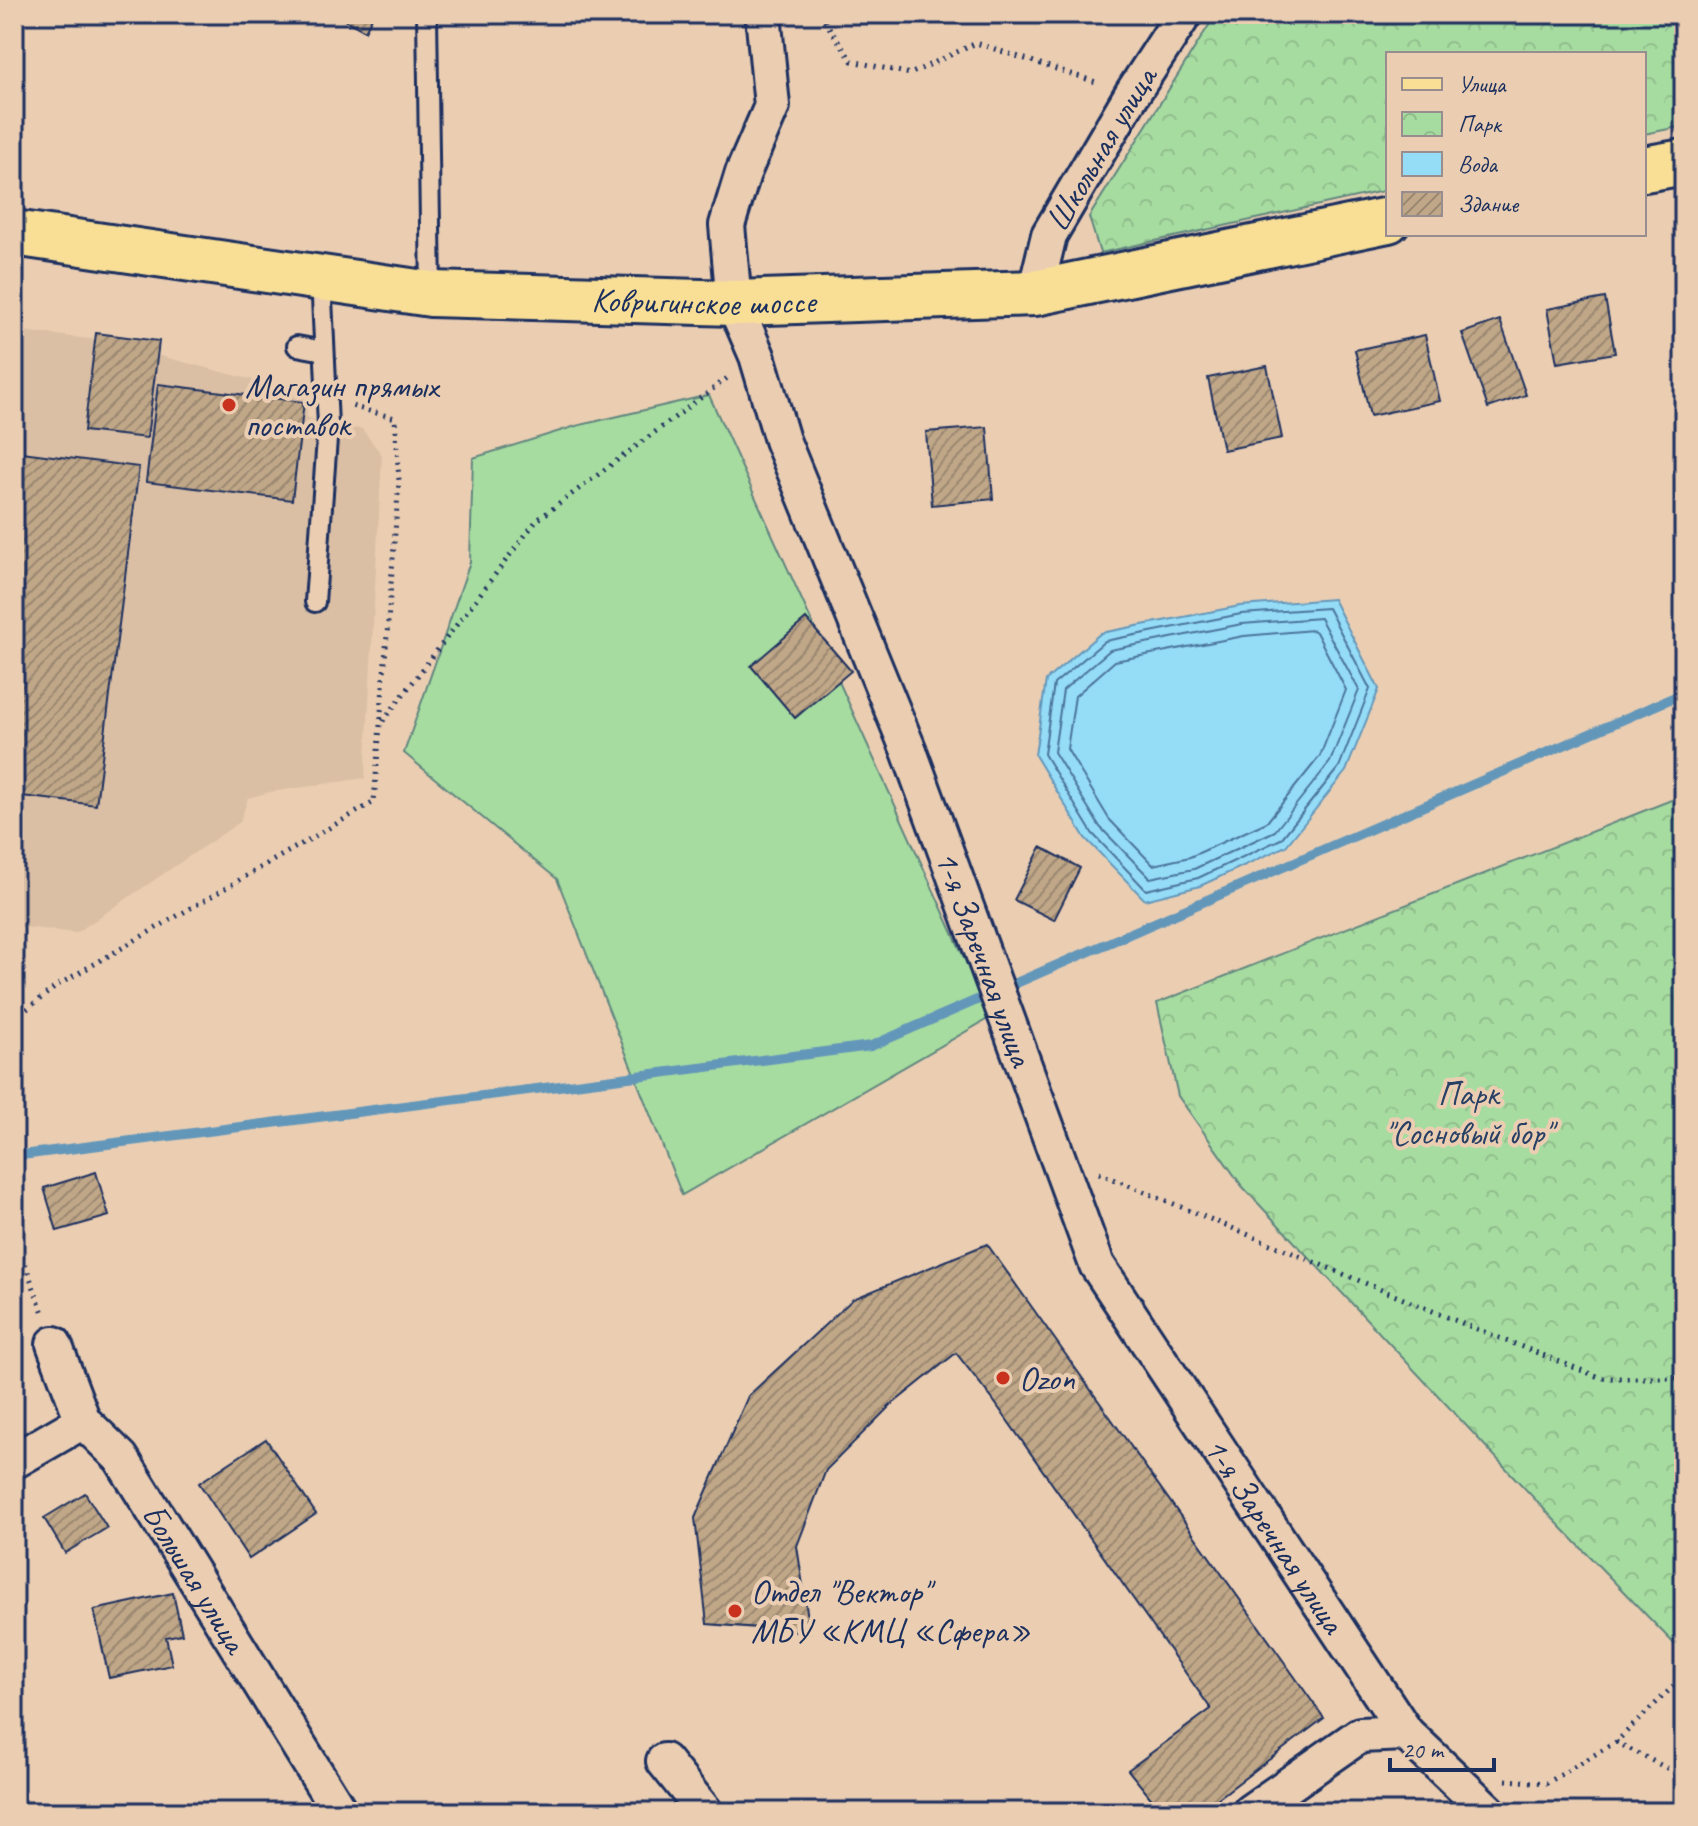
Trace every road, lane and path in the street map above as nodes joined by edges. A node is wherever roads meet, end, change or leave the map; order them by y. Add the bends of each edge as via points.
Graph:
1 (427, 14) edge
2 (763, 14) edge
3 (820, 14) edge
4 (1184, 14) edge
5 (1132, 94) junction
6 (1684, 162) edge
7 (1646, 169) edge
8 (1386, 220) edge
9 (14, 233) edge
10 (321, 277) junction
11 (1035, 293) junction
12 (431, 294) junction
13 (734, 303) junction
14 (297, 346) dead end
15 (324, 351) junction
16 (757, 356) junction
17 (327, 399) junction
18 (315, 602) dead end
19 (381, 723) junction
20 (14, 1019) edge
21 (1058, 1156) junction
22 (14, 1234) edge
23 (54, 1344) joint
24 (1684, 1378) edge
25 (83, 1421) junction
26 (14, 1461) edge
27 (1684, 1676) edge
28 (1406, 1733) junction
29 (1616, 1742) junction
30 (664, 1761) dead end
31 (1684, 1777) edge
32 (1492, 1796) edge
33 (338, 1812) edge
34 (705, 1812) edge
35 (1250, 1812) edge

1 - 12 lane
2 - 13 street, 1-я Заречная улица via 772,106 727,225
3 - 5 path via 852,61 910,74 976,43
4 - 5 street, Школьная улица
5 - 11 street, Школьная улица via 1049,235
6 - 7 main road
8 - 11 main road, Ковригинское шоссе
9 - 10 main road, Ковригинское шоссе
10 - 12 main road, Ковригинское шоссе
10 - 15 lane
11 - 13 main road, Ковригинское шоссе
12 - 13 main road, Ковригинское шоссе
13 - 16 street, 1-я Заречная улица
14 - 15 lane
15 - 17 lane
16 - 19 path via 536,521
16 - 21 street, 1-я Заречная улица via 782,440 909,751
17 - 18 lane
17 - 19 path via 395,418 399,481
19 - 20 path via 374,802 58,985
21 - 24 path via 1601,1378
21 - 28 street, 1-я Заречная улица via 1097,1265
22 - 23 path
23 - 25 street, Большая улица
25 - 26 street
25 - 33 street, Большая улица via 121,1458
27 - 29 path
28 - 32 street, 1-я Заречная улица
28 - 35 street via 1360,1735
29 - 31 path
29 - 32 path via 1547,1783
30 - 34 street

